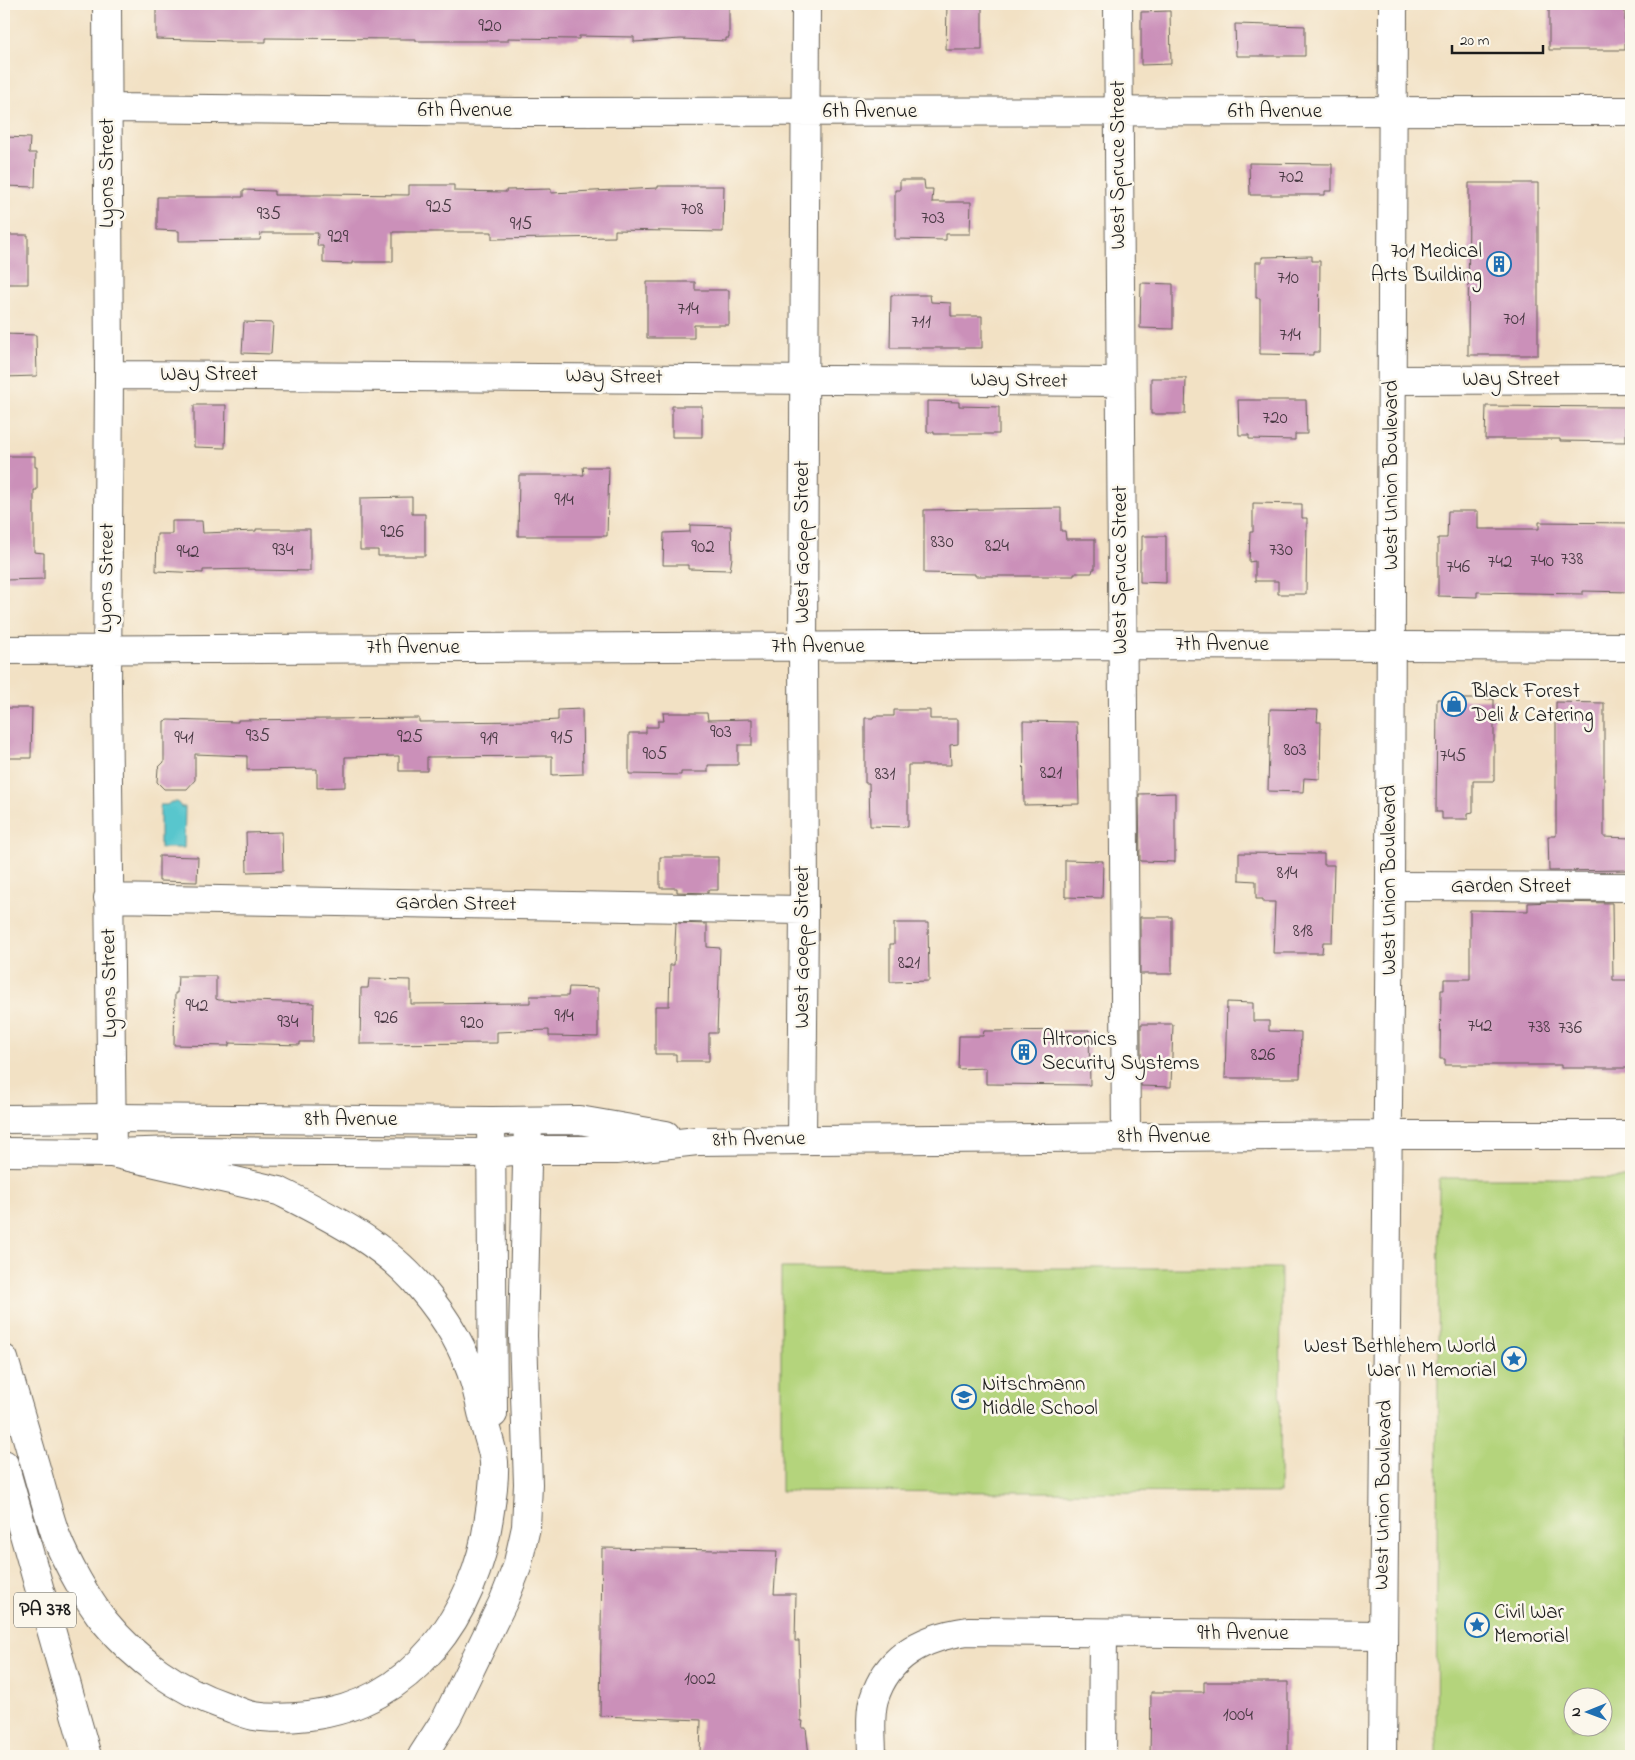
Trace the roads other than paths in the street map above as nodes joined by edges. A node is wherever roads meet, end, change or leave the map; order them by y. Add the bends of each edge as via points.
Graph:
1 (107, 4) edge
2 (806, 4) edge
3 (1118, 4) edge
4 (1393, 4) edge
5 (108, 108) junction
6 (1392, 111) junction
7 (1631, 111) edge
8 (806, 112) junction
9 (1119, 112) junction
10 (109, 375) junction
11 (805, 379) junction
12 (1631, 379) edge
13 (1392, 380) junction
14 (1120, 382) junction
15 (1122, 645) junction
16 (1391, 646) junction
17 (803, 647) junction
18 (1631, 647) edge
19 (107, 649) junction
20 (4, 650) edge
21 (1390, 886) junction
22 (1631, 887) edge
23 (108, 898) junction
24 (804, 910) junction
25 (112, 1118) junction
26 (13, 1119) edge
27 (491, 1121) junction
28 (528, 1121) junction
29 (1387, 1135) junction
30 (1631, 1135) edge
31 (1126, 1137) junction
32 (697, 1140) junction
33 (802, 1140) junction
34 (528, 1150) junction
35 (14, 1151) edge
36 (112, 1153) junction
37 (490, 1153) junction
38 (4, 1359) edge
39 (494, 1461) junction
40 (4, 1464) edge
41 (1103, 1633) junction
42 (1382, 1636) junction
43 (87, 1756) edge
44 (422, 1756) edge
45 (872, 1756) edge
46 (1102, 1756) edge
47 (1382, 1756) edge

1 - 5 main road, Lyons Street
2 - 8 main road, West Goepp Street
3 - 9 main road, West Spruce Street
4 - 6 main road, West Union Boulevard
5 - 8 main road, 6th Avenue
5 - 10 main road, Lyons Street
6 - 7 main road, 6th Avenue
6 - 9 main road, 6th Avenue
6 - 13 main road, West Union Boulevard
8 - 9 main road, 6th Avenue
8 - 11 main road, West Goepp Street
9 - 14 main road, West Spruce Street
10 - 11 main road, Way Street
10 - 19 main road, Lyons Street
11 - 14 main road, Way Street
11 - 17 main road, West Goepp Street
12 - 13 main road, Way Street
13 - 16 main road, West Union Boulevard
14 - 15 main road, West Spruce Street
15 - 16 main road, 7th Avenue
15 - 17 main road, 7th Avenue
15 - 31 main road, West Spruce Street
16 - 18 main road, 7th Avenue
16 - 21 main road, West Union Boulevard
17 - 19 main road, 7th Avenue
17 - 24 main road, West Goepp Street
19 - 20 main road, 7th Avenue
19 - 23 main road, Lyons Street
21 - 22 main road, Garden Street
21 - 29 main road, West Union Boulevard
23 - 24 main road, Garden Street
23 - 25 main road, Lyons Street
24 - 33 main road, West Goepp Street
25 - 26 main road, 8th Avenue
25 - 27 main road, 8th Avenue
25 - 36 main road, Lyons Street
27 - 28 main road, 8th Avenue
27 - 37 main road
28 - 32 main road, 8th Avenue via 579,1120
28 - 34 main road
29 - 30 main road, 8th Avenue
29 - 31 main road, 8th Avenue
29 - 42 main road, West Union Boulevard via 1389,1186
31 - 33 main road, 8th Avenue
32 - 33 main road, 8th Avenue
32 - 34 main road, 8th Avenue via 616,1150
34 - 37 main road, 8th Avenue
34 - 44 main road via 523,1336 528,1484 526,1527 517,1567 504,1600 447,1717
35 - 36 main road, 8th Avenue
36 - 37 main road, 8th Avenue
36 - 39 main road via 279,1191 360,1234 394,1260 420,1287 461,1349 475,1382
37 - 39 main road
38 - 39 main road via 57,1538 83,1589 105,1622 157,1671 188,1691 254,1716 286,1718 352,1707 401,1680 427,1656 450,1626 478,1567 486,1538
40 - 43 main road, PA 378
41 - 42 main road, 9th Avenue
41 - 45 main road, 9th Avenue via 968,1631 925,1642 904,1653 885,1675 874,1699
41 - 46 main road
42 - 47 main road, West Union Boulevard

